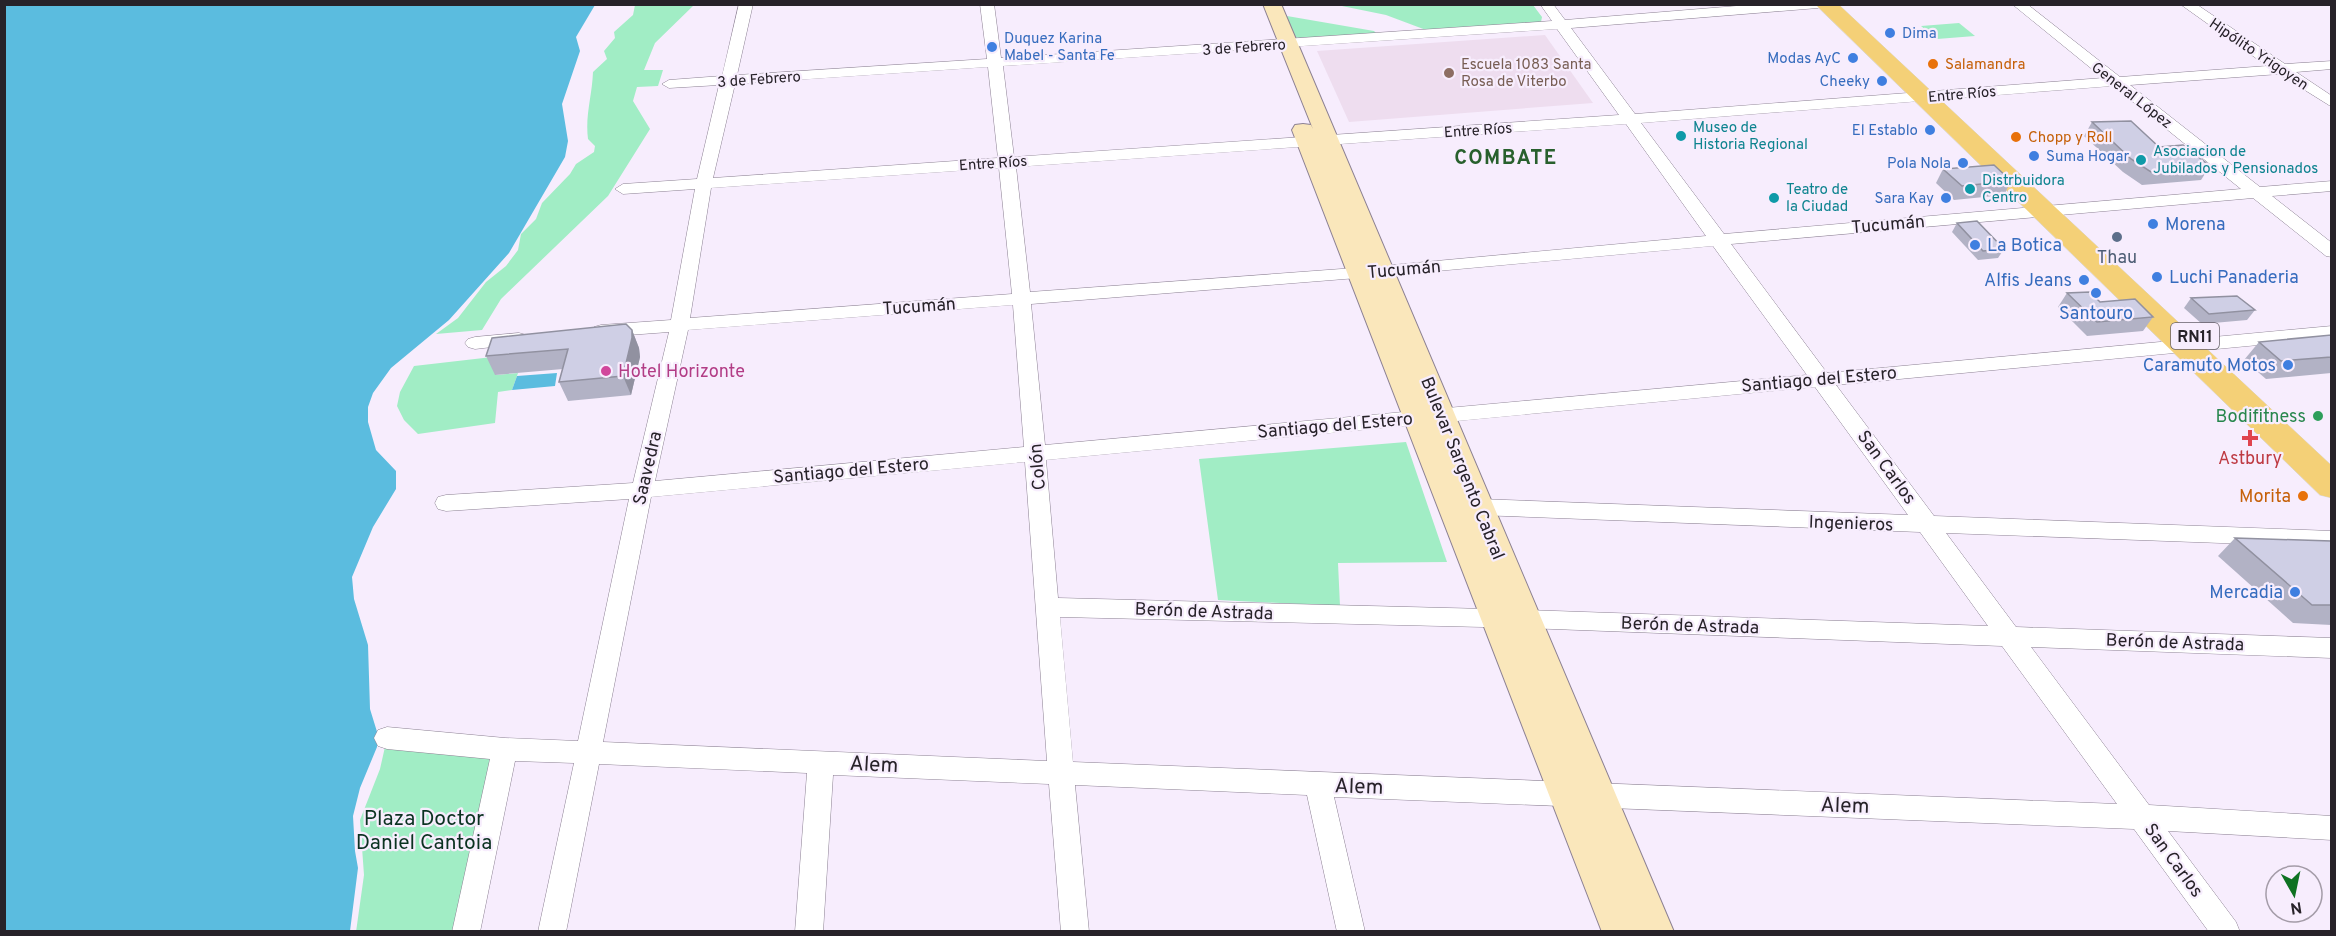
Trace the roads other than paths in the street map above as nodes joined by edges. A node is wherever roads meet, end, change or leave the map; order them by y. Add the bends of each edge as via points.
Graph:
1 (746, 4) edge
2 (987, 4) edge
3 (1256, 4) edge
4 (1272, 4) edge
5 (1546, 4) edge
6 (1818, 4) edge
7 (1825, 4) edge
8 (1841, 4) edge
9 (2018, 4) edge
10 (2186, 4) edge
11 (1561, 25) junction
12 (1279, 44) junction
13 (995, 63) junction
14 (2331, 65) edge
15 (2280, 69) junction
16 (728, 81) junction
17 (2114, 81) junction
18 (669, 84) dead end
19 (1930, 96) junction
20 (2331, 103) edge
21 (1631, 119) junction
22 (1317, 140) junction
23 (1008, 162) junction
24 (704, 183) junction
25 (2331, 186) edge
26 (623, 189) dead end
27 (2254, 192) junction
28 (2050, 209) junction
29 (1719, 240) junction
30 (2331, 252) edge
31 (1370, 272) junction
32 (1022, 298) junction
33 (680, 323) junction
34 (2331, 332) edge
35 (578, 333) edge
36 (532, 338) edge
37 (475, 343) dead end
38 (2192, 343) junction
39 (1822, 379) junction
40 (1429, 416) junction
41 (1036, 453) junction
42 (2331, 463) edge
43 (2331, 486) edge
44 (642, 490) junction
45 (446, 503) dead end
46 (1479, 507) junction
47 (1931, 526) junction
48 (2331, 539) edge
49 (1048, 607) junction
50 (1511, 620) junction
51 (2010, 635) junction
52 (2331, 648) edge
53 (387, 738) dead end
54 (505, 748) junction
55 (589, 751) junction
56 (821, 761) junction
57 (1060, 772) junction
58 (1318, 784) junction
59 (1566, 795) junction
60 (1599, 795) junction
61 (2143, 817) junction
62 (2331, 828) edge
63 (466, 932) edge
64 (552, 932) edge
65 (809, 932) edge
66 (1075, 932) edge
67 (1351, 932) edge
68 (1621, 932) edge
69 (1655, 932) edge
70 (2226, 932) edge

1 - 16 street, Saavedra
2 - 13 street, Colón
3 - 12 main road, Bulevar Sargento Cabral
4 - 12 main road, Bulevar Sargento Cabral
5 - 11 street, San Carlos
6 - 11 street, 3 de Febrero
7 - 19 main road, RN11
8 - 19 main road, RN11
9 - 17 street, General López
10 - 15 street, Hipólito Yrigoyen
11 - 12 street, 3 de Febrero
11 - 21 street, San Carlos
12 - 13 street, 3 de Febrero
12 - 22 main road, Bulevar Sargento Cabral
13 - 16 street, 3 de Febrero
13 - 23 street, Colón
14 - 15 street, Entre Ríos
15 - 17 street, Entre Ríos
15 - 20 street, Hipólito Yrigoyen
16 - 18 street, 3 de Febrero
16 - 24 street, Saavedra
17 - 19 street, Entre Ríos
17 - 27 street, General López
19 - 21 street, Entre Ríos
19 - 28 main road, RN11
21 - 22 street, Entre Ríos
21 - 29 street, San Carlos
22 - 23 street, Entre Ríos
22 - 31 main road, Bulevar Sargento Cabral
23 - 24 street, Entre Ríos
23 - 32 street, Colón
24 - 26 street, Entre Ríos
24 - 33 street, Saavedra
25 - 27 street, Tucumán
27 - 28 street, Tucumán
27 - 30 street, General López
28 - 29 street, Tucumán
28 - 38 main road, RN11
29 - 31 street, Tucumán
29 - 39 street, San Carlos
31 - 32 street, Tucumán
31 - 40 main road, Bulevar Sargento Cabral
32 - 33 street, Tucumán
32 - 41 street, Colón
33 - 35 street, Tucumán
33 - 44 street, Saavedra
34 - 38 street, Santiago del Estero
36 - 37 street
38 - 39 street, Santiago del Estero
38 - 42 main road, RN11
38 - 43 main road, RN11
39 - 40 street, Santiago del Estero
39 - 47 street, San Carlos
40 - 41 street, Santiago del Estero
40 - 46 main road, Bulevar Sargento Cabral
40 - 50 main road, Bulevar Sargento Cabral
41 - 44 street, Santiago del Estero
41 - 49 street, Colón
44 - 45 street, Santiago del Estero
44 - 55 street, Saavedra
46 - 47 street, Ingenieros
46 - 50 main road, Bulevar Sargento Cabral
47 - 48 street, Ingenieros
47 - 51 street, San Carlos
49 - 50 street, Berón de Astrada
49 - 57 street, Colón
50 - 51 street, Berón de Astrada
50 - 59 main road, Bulevar Sargento Cabral
50 - 60 main road, Bulevar Sargento Cabral
51 - 52 street, Berón de Astrada
51 - 61 street, San Carlos
53 - 54 street, Alem
54 - 55 street, Alem
54 - 63 street
55 - 56 street, Alem
55 - 64 street, Saavedra
56 - 57 street, Alem
56 - 65 street
57 - 58 street, Alem
57 - 66 street, Colón
58 - 59 street, Alem
58 - 67 street
59 - 60 street, Alem
59 - 68 main road, Bulevar Sargento Cabral
60 - 61 street, Alem
60 - 69 main road, Bulevar Sargento Cabral
61 - 62 street, Alem
61 - 70 street, San Carlos

